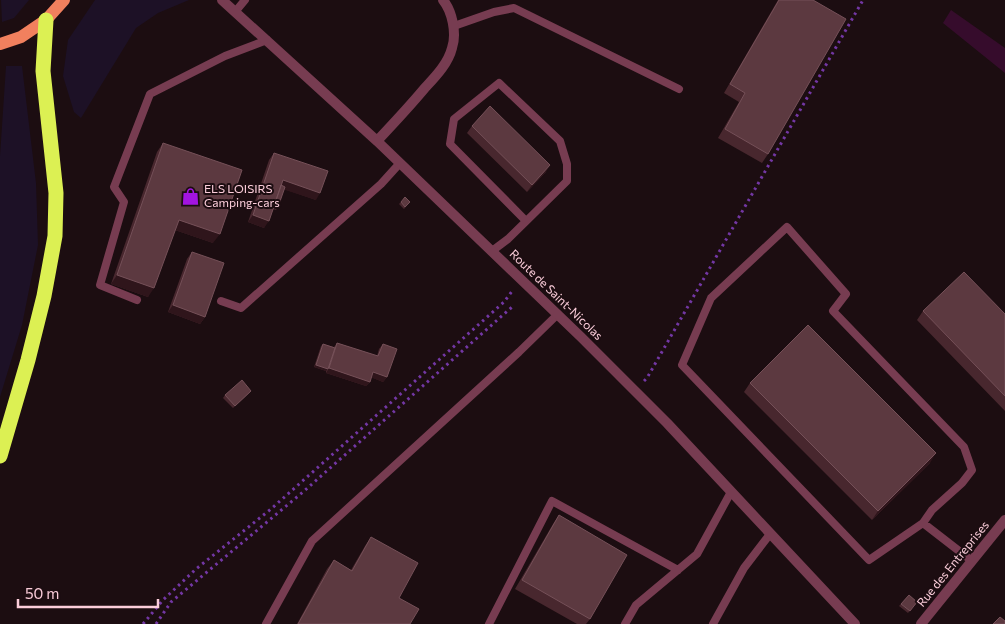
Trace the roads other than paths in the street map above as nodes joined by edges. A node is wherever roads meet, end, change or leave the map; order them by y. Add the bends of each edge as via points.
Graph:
1 (64, 0) edge
2 (222, 0) edge
3 (245, 0) edge
4 (442, 0) edge
5 (235, 12) junction
6 (46, 20) junction
7 (454, 26) junction
8 (267, 40) junction
9 (0, 44) edge
10 (679, 88) dead end
11 (377, 141) junction
12 (400, 163) junction
13 (526, 221) junction
14 (492, 250) junction
15 (137, 300) edge
16 (221, 301) dead end
17 (558, 314) junction
18 (0, 456) edge
19 (731, 492) junction
20 (1005, 520) edge
21 (923, 523) junction
22 (770, 534) junction
23 (972, 561) junction
24 (678, 570) junction
25 (266, 624) edge
26 (489, 624) edge
27 (625, 624) edge
28 (713, 624) edge
29 (855, 624) edge
30 (920, 624) edge

1 - 6 main road
2 - 5 street, Route de Saint-Nicolas
3 - 5 lane
4 - 7 street
5 - 8 street, Route de Saint-Nicolas
6 - 9 main road via 21,37
6 - 18 highway via 43,72 56,193 55,236 28,360
7 - 10 lane via 514,8
7 - 11 street via 452,47 442,68
8 - 11 street, Route de Saint-Nicolas
8 - 15 lane via 225,56 150,94 114,187 124,202 100,285
11 - 12 street, Route de Saint-Nicolas
12 - 14 street, Route de Saint-Nicolas
12 - 16 lane via 381,184 241,308
13 - 13 lane via 567,181 567,164 560,141 499,83 454,119 450,144
13 - 14 lane
14 - 17 street, Route de Saint-Nicolas
17 - 19 street, Route de Saint-Nicolas
17 - 25 lane via 312,542
19 - 22 street, Route de Saint-Nicolas
19 - 24 lane via 697,554
20 - 23 street, Rue des Entreprises
21 - 21 lane via 869,560 682,365 711,298 787,227 846,294 833,311 964,447 972,470
21 - 23 lane
22 - 28 lane via 744,568
22 - 29 street, Route de Saint-Nicolas
23 - 30 street, Rue des Entreprises
24 - 26 lane via 552,501
24 - 27 lane via 636,605

